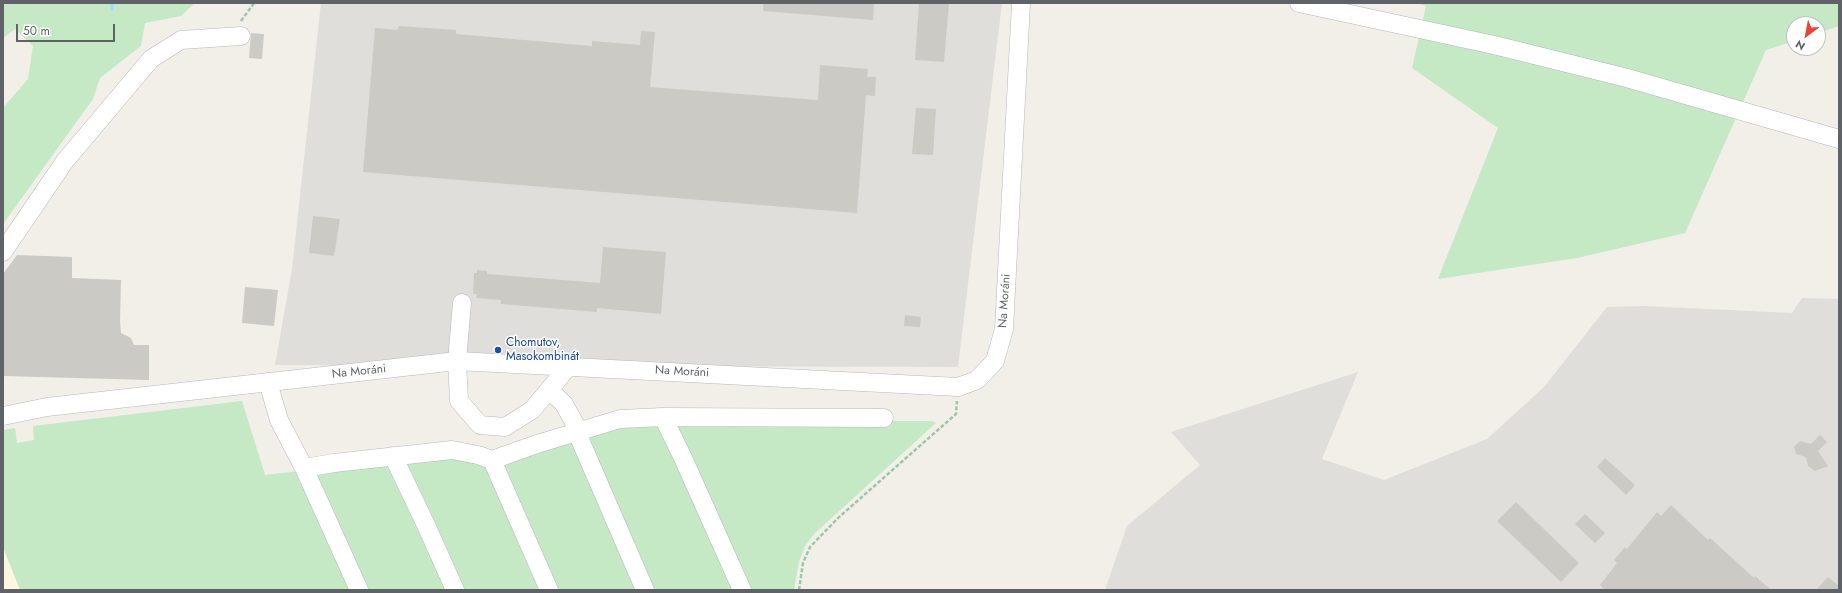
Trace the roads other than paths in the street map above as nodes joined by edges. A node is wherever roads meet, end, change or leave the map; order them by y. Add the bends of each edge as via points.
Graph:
1 (1021, 3) edge
2 (1298, 3) edge
3 (242, 36) dead end
4 (1839, 140) edge
5 (3, 252) edge
6 (462, 303) dead end
7 (457, 361) junction
8 (570, 366) junction
9 (268, 382) junction
10 (549, 390) junction
11 (3, 416) edge
12 (663, 417) junction
13 (884, 418) dead end
14 (578, 432) junction
15 (393, 456) junction
16 (492, 460) junction
17 (304, 468) junction
18 (359, 590) edge
19 (455, 590) edge
20 (549, 590) edge
21 (645, 590) edge
22 (742, 590) edge

1 - 8 street, Na Moráni via 1004,329 995,361 976,380 958,387
2 - 4 street via 1494,45 1620,76
3 - 5 street via 181,40 151,59 65,161
6 - 7 street
7 - 8 street, Na Moráni
7 - 9 street, Na Moráni
7 - 10 street via 459,401 480,425 505,427 532,410
8 - 10 street
9 - 11 street, Na Moráni via 47,407
9 - 17 street via 279,420
10 - 14 street via 564,404
12 - 13 street
12 - 14 street via 620,419
12 - 22 street
14 - 16 street
14 - 21 street
15 - 16 street via 452,450
15 - 17 street
15 - 19 street
16 - 20 street
17 - 18 street

